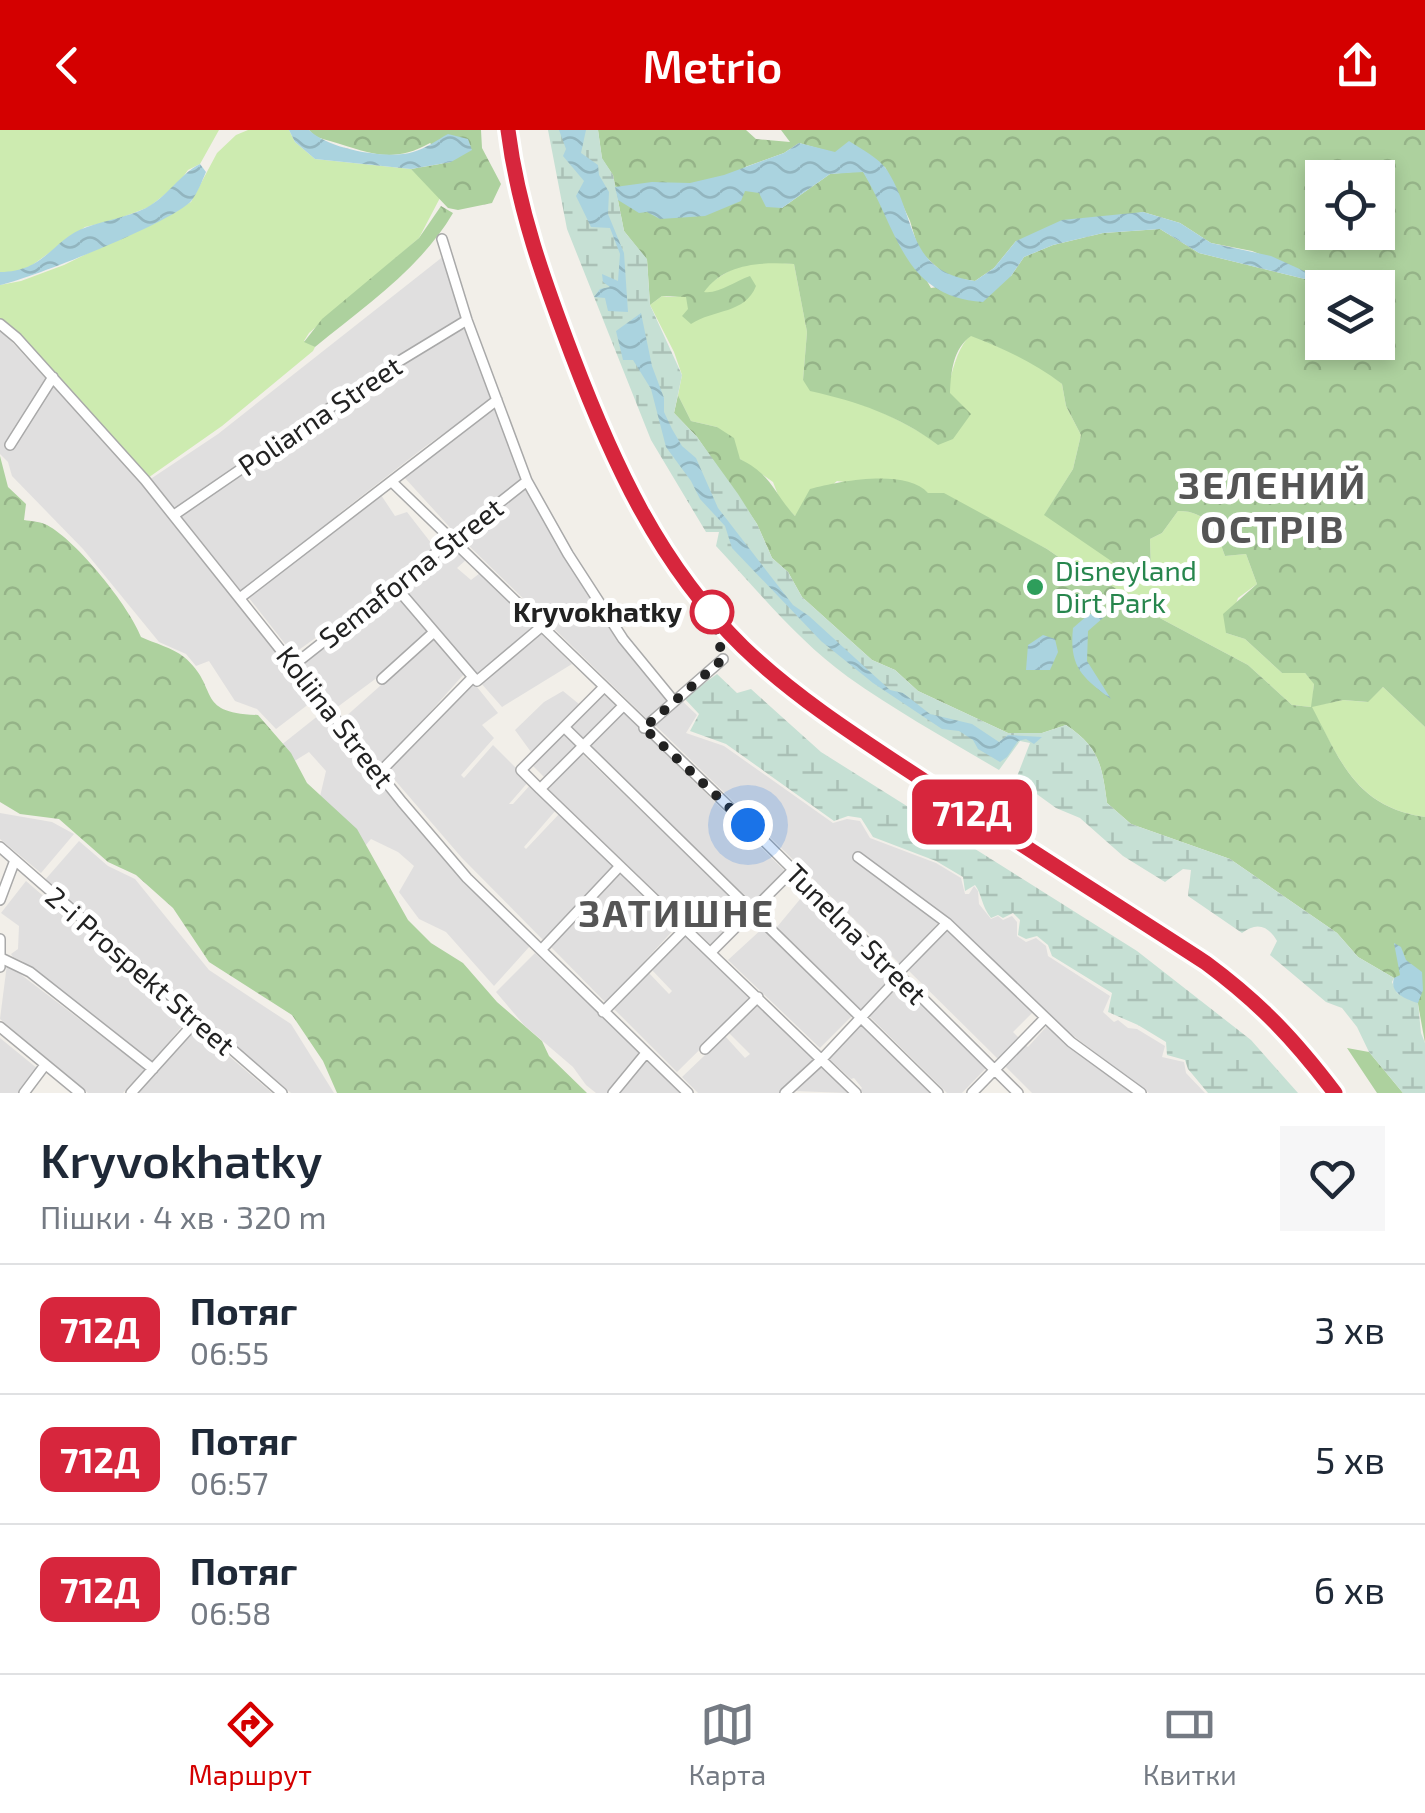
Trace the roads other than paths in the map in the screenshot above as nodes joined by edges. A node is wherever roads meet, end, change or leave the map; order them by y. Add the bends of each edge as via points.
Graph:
1 (442, 239) dead end
2 (467, 320) junction
3 (0, 324) edge
4 (52, 376) junction
5 (498, 400) junction
6 (10, 445) dead end
7 (527, 481) junction
8 (392, 482) junction
9 (174, 515) junction
10 (453, 541) junction
11 (395, 586) junction
12 (241, 597) junction
13 (541, 627) junction
14 (434, 632) junction
15 (723, 659) dead end
16 (294, 664) junction
17 (473, 677) junction
18 (382, 679) dead end
19 (603, 688) junction
20 (673, 700) junction
21 (622, 706) junction
22 (564, 727) junction
23 (644, 728) junction
24 (582, 746) junction
25 (380, 773) junction
26 (540, 789) junction
27 (0, 847) edge
28 (858, 856) dead end
29 (15, 860) junction
30 (620, 866) junction
31 (792, 871) junction
32 (0, 900) edge
33 (752, 910) junction
34 (947, 923) junction
35 (686, 928) junction
36 (0, 940) edge
37 (540, 950) junction
38 (711, 952) junction
39 (1, 958) edge
40 (0, 966) edge
41 (898, 976) junction
42 (758, 997) junction
43 (603, 1012) junction
44 (860, 1016) junction
45 (1044, 1018) junction
46 (196, 1021) junction
47 (0, 1027) edge
48 (705, 1049) dead end
49 (646, 1053) junction
50 (822, 1059) junction
51 (46, 1065) junction
52 (153, 1069) junction
53 (994, 1070) junction
54 (788, 1092) edge
55 (24, 1093) edge
56 (80, 1093) edge
57 (131, 1093) edge
58 (282, 1093) edge
59 (612, 1093) edge
60 (688, 1093) edge
61 (856, 1093) edge
62 (938, 1093) edge
63 (972, 1093) edge
64 (1018, 1093) edge
65 (1140, 1093) edge

1 - 2 street
2 - 5 street
2 - 9 street, Poliarna Street
3 - 4 street, Koliina Street
4 - 6 street
4 - 9 street, Koliina Street
5 - 7 street
5 - 8 street
7 - 10 street, Semaforna Street
7 - 20 street via 623,639
8 - 10 street, Tunelna Street
8 - 12 street
9 - 12 street, Koliina Street
10 - 11 street, Semaforna Street
10 - 13 street, Tunelna Street
11 - 14 street
11 - 16 street, Semaforna Street
12 - 16 street, Koliina Street
13 - 17 street via 477,681
13 - 19 street, Tunelna Street
14 - 17 street
14 - 18 street
15 - 20 street
16 - 25 street, Koliina Street
17 - 25 street
19 - 21 street, Tunelna Street
19 - 22 street
20 - 23 street
21 - 23 street, Tunelna Street
21 - 24 street
22 - 24 street
22 - 26 street via 520,770
23 - 31 street, Tunelna Street
24 - 26 street
24 - 33 street
25 - 37 street, Koliina Street via 467,878
26 - 30 street
27 - 29 street, 2-i Prospekt Street
28 - 34 street
29 - 32 street
29 - 46 street, 2-i Prospekt Street
30 - 35 street
30 - 37 street
31 - 33 street
31 - 41 street, Tunelna Street
33 - 38 street
33 - 44 street
34 - 41 street
34 - 45 street
35 - 38 street
35 - 43 street
36 - 39 street
37 - 43 street, Koliina Street
38 - 42 street
39 - 40 street
39 - 52 street via 30,972
41 - 44 street
41 - 53 street, Tunelna Street
42 - 48 street
42 - 50 street
43 - 49 street, Koliina Street
44 - 50 street
44 - 62 street
45 - 53 street
45 - 65 street
46 - 52 street
46 - 58 street, 2-i Prospekt Street
47 - 51 street
49 - 59 street
49 - 60 street, Koliina Street
50 - 54 street
50 - 61 street
51 - 55 street
51 - 56 street
52 - 57 street
53 - 63 street
53 - 64 street, Tunelna Street

